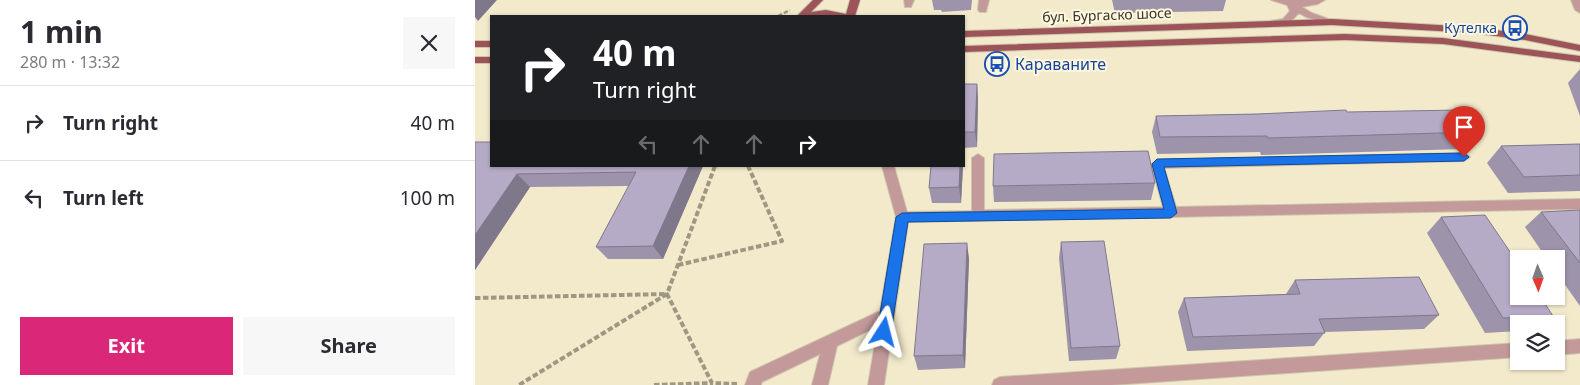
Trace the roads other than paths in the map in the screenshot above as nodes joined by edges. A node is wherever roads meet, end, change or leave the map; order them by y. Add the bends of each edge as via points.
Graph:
1 (818, 0) edge
2 (855, 0) edge
3 (984, 0) edge
4 (1275, 0) edge
5 (1319, 0) edge
6 (1576, 0) edge
7 (1290, 3) junction
8 (983, 10) dead end
9 (1580, 10) edge
10 (804, 15) edge
11 (811, 15) edge
12 (838, 15) edge
13 (851, 15) edge
14 (1273, 22) junction
15 (1332, 22) junction
16 (965, 34) edge
17 (475, 44) edge
18 (490, 44) edge
19 (1580, 48) edge
20 (965, 49) edge
21 (1580, 58) edge
22 (475, 60) edge
23 (490, 60) edge
24 (1464, 157) dead end
25 (978, 158) dead end
26 (888, 167) edge
27 (1580, 204) edge
28 (1171, 213) junction
29 (902, 217) junction
30 (978, 217) junction
31 (886, 315) junction
32 (830, 343) junction
33 (1580, 346) edge
34 (1565, 347) edge
35 (1510, 351) edge
36 (753, 385) edge
37 (820, 385) edge
38 (876, 385) edge
39 (1001, 385) edge

1 - 10 main road
2 - 13 main road
3 - 8 street
4 - 7 street
5 - 7 street
6 - 9 street
7 - 14 street via 1294,15 1286,21
7 - 15 street via 1309,15
11 - 12 main road
14 - 15 main road, бул. Бургаско шосе
14 - 16 main road, бул. Бургаско шосе
15 - 19 main road, бул. Бургаско шосе via 1474,30
17 - 18 main road
20 - 21 main road, бул. Бургаско шосе via 1345,37 1443,41
22 - 23 main road
24 - 28 street via 1157,164
25 - 30 street
26 - 29 street
27 - 28 street
28 - 30 street
29 - 30 street
29 - 31 street
31 - 32 street
31 - 38 street
32 - 36 street via 756,377
32 - 37 street
33 - 34 street
35 - 39 street

